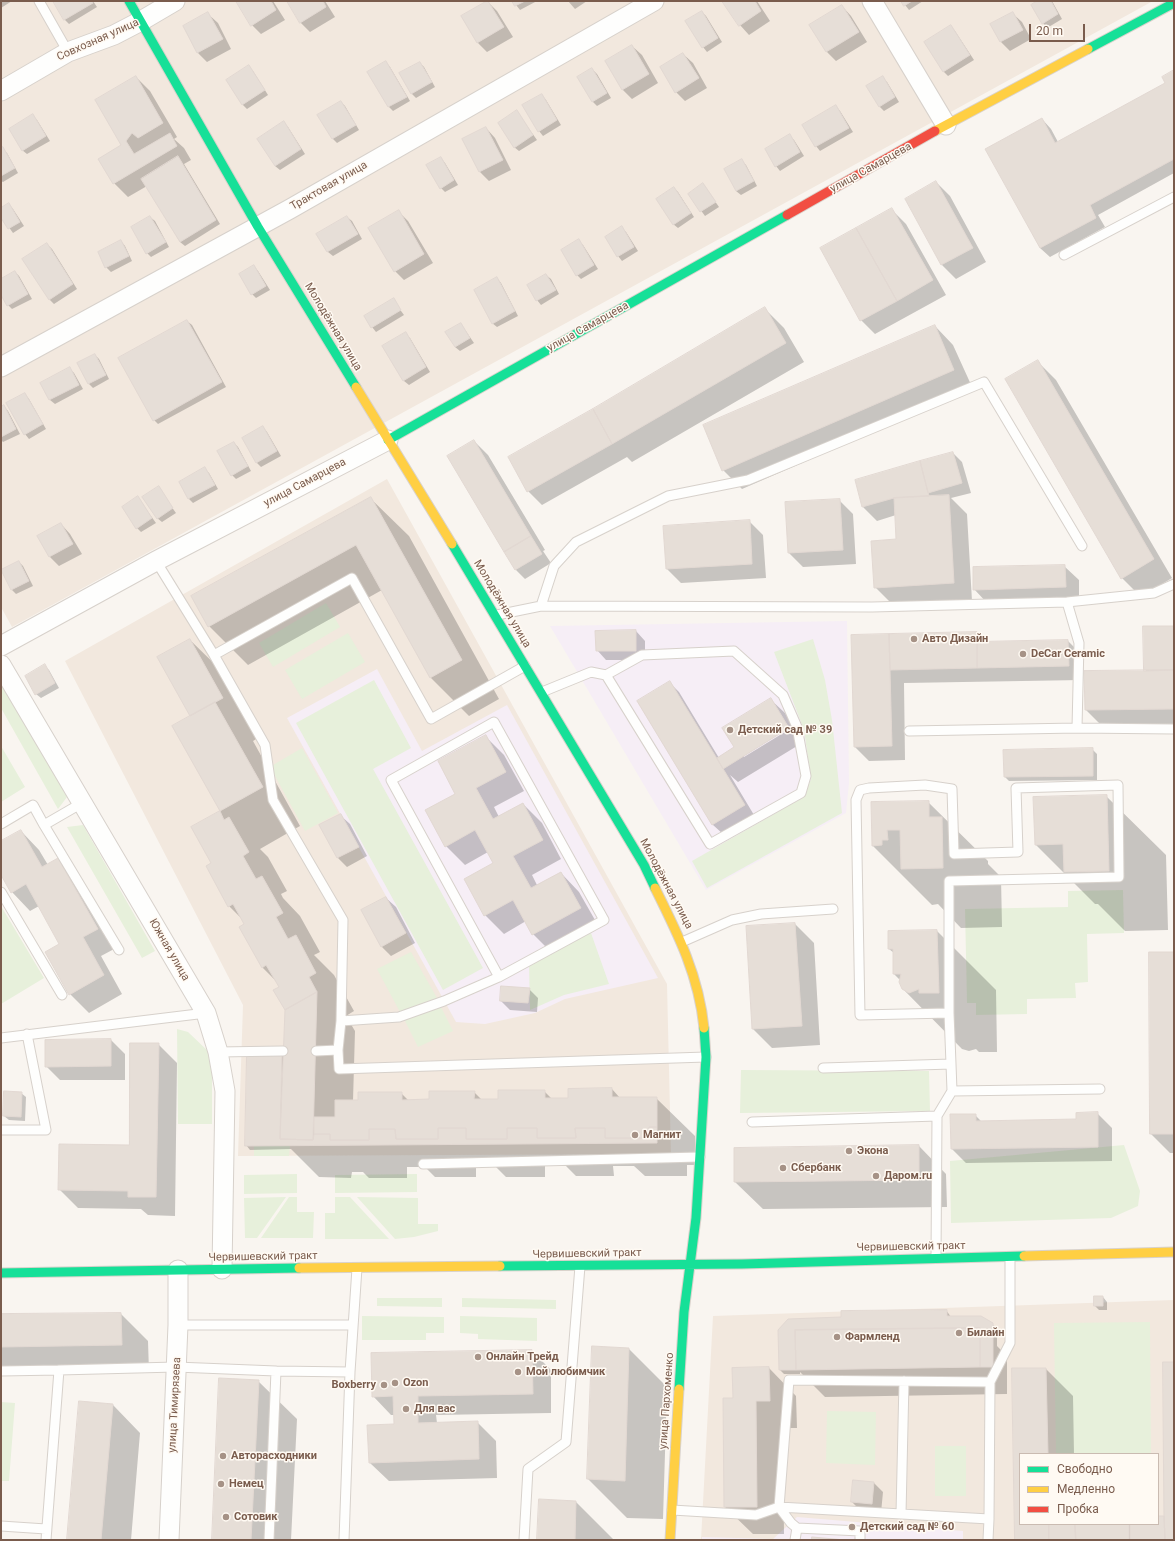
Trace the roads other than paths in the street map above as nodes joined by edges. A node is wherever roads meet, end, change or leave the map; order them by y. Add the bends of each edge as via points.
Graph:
1 (39, 1) edge
2 (129, 1) edge
3 (175, 1) edge
4 (654, 1) edge
5 (872, 1) edge
6 (1174, 3) edge
7 (140, 21) junction
8 (68, 52) junction
9 (1, 91) edge
10 (946, 125) junction
11 (1174, 197) edge
12 (258, 226) junction
13 (1064, 255) dead end
14 (1, 367) edge
15 (388, 440) junction
16 (1082, 546) dead end
17 (156, 561) junction
18 (1174, 584) edge
19 (1067, 602) junction
20 (541, 606) junction
21 (496, 615) junction
22 (1, 646) edge
23 (214, 655) junction
24 (1, 665) edge
25 (525, 666) junction
26 (606, 675) junction
27 (541, 693) junction
28 (1077, 728) junction
29 (1174, 729) edge
30 (910, 730) dead end
31 (82, 802) junction
32 (1, 824) edge
33 (44, 825) junction
34 (1, 892) edge
35 (833, 909) dead end
36 (682, 942) junction
37 (119, 950) dead end
38 (499, 977) junction
39 (62, 995) dead end
40 (206, 1013) junction
41 (949, 1013) junction
42 (341, 1021) junction
43 (27, 1034) junction
44 (1, 1038) edge
45 (338, 1050) junction
46 (283, 1051) dead end
47 (316, 1051) dead end
48 (218, 1052) junction
49 (706, 1057) junction
50 (951, 1064) junction
51 (823, 1068) dead end
52 (1100, 1089) dead end
53 (952, 1091) junction
54 (937, 1116) junction
55 (752, 1122) dead end
56 (1, 1130) edge
57 (700, 1157) junction
58 (424, 1164) dead end
59 (1174, 1252) edge
60 (1010, 1257) junction
61 (936, 1258) junction
62 (690, 1264) junction
63 (580, 1266) junction
64 (357, 1268) junction
65 (222, 1269) junction
66 (178, 1270) junction
67 (1, 1273) edge
68 (178, 1325) junction
69 (353, 1325) junction
70 (176, 1367) junction
71 (59, 1370) junction
72 (1, 1371) edge
73 (276, 1371) junction
74 (350, 1372) junction
75 (904, 1381) junction
76 (990, 1382) junction
77 (779, 1507) junction
78 (672, 1510) junction
79 (900, 1514) junction
80 (989, 1519) junction
81 (1, 1526) edge
82 (796, 1528) junction
83 (46, 1529) junction
84 (46, 1540) edge
85 (169, 1540) edge
86 (269, 1540) edge
87 (344, 1540) edge
88 (524, 1540) edge
89 (670, 1540) edge
90 (795, 1540) edge
91 (860, 1540) edge
92 (988, 1540) edge

1 - 8 lane
2 - 7 street, Молодёжная улица
3 - 7 street, Совхозная улица
4 - 12 street, Трактовая улица
5 - 10 street
6 - 10 street, улица Самарцева
7 - 8 street, Совхозная улица via 114,35
7 - 12 street, Молодёжная улица
8 - 9 street, Совхозная улица
10 - 15 street, улица Самарцева
11 - 13 lane
12 - 14 street, Трактовая улица
12 - 15 street, Молодёжная улица
15 - 17 street, улица Самарцева
15 - 21 street, Молодёжная улица
16 - 20 lane via 984,382 748,480 668,496 576,542 554,566
17 - 22 street, улица Самарцева
17 - 23 lane
18 - 19 lane via 1154,593
19 - 20 lane via 872,607
19 - 28 lane via 1079,643
20 - 21 lane
21 - 25 street, Молодёжная улица
23 - 25 lane via 352,578 431,719
23 - 42 lane via 265,745 273,800 343,920
24 - 31 street, Южная улица
25 - 27 street, Молодёжная улица
26 - 26 lane via 642,655 734,651 783,695 797,726 806,776 801,793 710,844
26 - 27 lane via 591,672
27 - 36 street, Молодёжная улица via 644,865
28 - 29 lane
28 - 30 lane
31 - 33 lane
31 - 40 street, Южная улица
32 - 33 lane via 33,805
33 - 37 lane
34 - 39 lane
35 - 36 lane via 761,914 732,920
36 - 49 street, Молодёжная улица via 702,1008
38 - 38 lane via 604,920 494,722 391,780
38 - 42 lane via 399,1017
40 - 43 lane
40 - 48 street, Южная улица
41 - 41 lane via 949,881 1119,877 1118,785 1016,788 1018,852 954,854 952,788 925,785 860,790 856,800 860,1015
41 - 50 lane
42 - 45 lane
43 - 44 lane
43 - 56 lane via 46,1130
45 - 47 lane
45 - 49 lane via 339,1070
46 - 48 lane
48 - 65 street, Южная улица via 226,1091
49 - 57 street, Молодёжная улица
50 - 51 lane
50 - 53 lane
52 - 53 lane
53 - 54 lane
54 - 55 lane
54 - 61 lane
57 - 58 lane
57 - 62 street, Молодёжная улица
59 - 60 street, Червишевский тракт
60 - 61 street, Червишевский тракт
60 - 76 lane via 1010,1344
61 - 62 street, Червишевский тракт
62 - 63 street, Червишевский тракт
62 - 78 street, улица Пархоменко via 684,1312
63 - 64 street, Червишевский тракт
63 - 88 lane via 566,1442 528,1469
64 - 65 street, Червишевский тракт
64 - 69 lane
65 - 66 street, Червишевский тракт
66 - 67 street, Червишевский тракт
66 - 68 street, улица Тимирязева
68 - 69 lane
68 - 70 street, улица Тимирязева
69 - 74 lane
70 - 71 lane
70 - 73 lane
70 - 85 street, улица Тимирязева
71 - 72 lane
71 - 83 lane
73 - 74 lane
73 - 86 lane
74 - 87 lane
75 - 76 lane
75 - 77 lane via 789,1380
75 - 79 lane
76 - 80 lane
77 - 78 lane via 756,1515
77 - 79 lane
77 - 82 lane
78 - 89 street, улица Пархоменко
79 - 80 lane
80 - 92 lane
81 - 83 lane
82 - 90 lane
82 - 91 lane via 860,1531
83 - 84 lane

